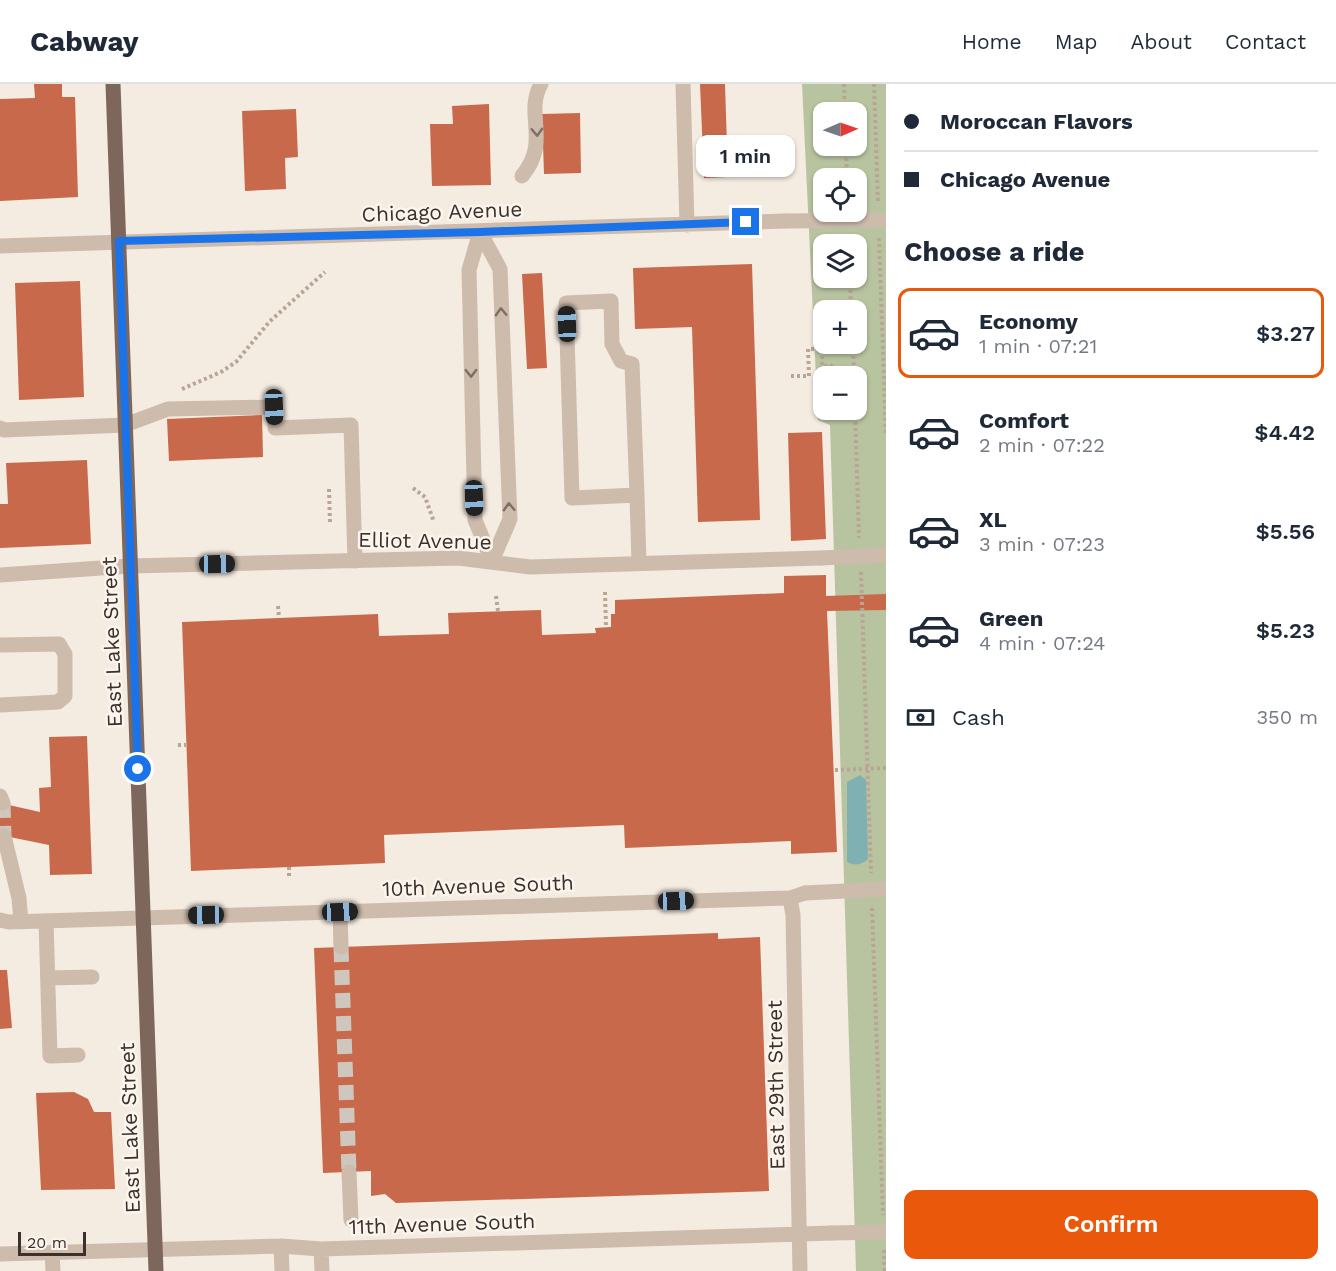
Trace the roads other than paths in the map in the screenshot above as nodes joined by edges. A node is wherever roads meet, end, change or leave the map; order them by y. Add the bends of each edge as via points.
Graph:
1 (113, 84) edge
2 (541, 84) edge
3 (682, 84) edge
4 (522, 176) dead end
5 (882, 216) edge
6 (687, 225) junction
7 (480, 232) junction
8 (119, 241) junction
9 (0, 246) edge
10 (125, 425) junction
11 (0, 428) edge
12 (637, 495) junction
13 (886, 555) edge
14 (355, 561) junction
15 (492, 561) junction
16 (639, 564) junction
17 (130, 566) junction
18 (0, 575) edge
19 (0, 645) edge
20 (0, 705) edge
21 (4, 836) dead end
22 (886, 889) edge
23 (797, 896) junction
24 (340, 912) junction
25 (143, 918) junction
26 (0, 920) edge
27 (46, 921) junction
28 (21, 922) junction
29 (341, 947) tunnel mouth
30 (92, 977) dead end
31 (48, 978) junction
32 (78, 1055) dead end
33 (350, 1172) tunnel mouth
34 (351, 1220) dead end
35 (799, 1234) junction
36 (885, 1234) edge
37 (281, 1246) junction
38 (156, 1249) junction
39 (321, 1249) junction
40 (52, 1252) junction
41 (0, 1254) edge
42 (53, 1271) edge
43 (156, 1271) edge
44 (282, 1271) edge
45 (322, 1271) edge
46 (800, 1271) edge

1 - 8 main road, East Lake Street
2 -> 4 street via 536,93 538,148
3 - 6 street
5 - 6 street, Chicago Avenue, bridge
6 - 7 street, Chicago Avenue
7 - 8 street, Chicago Avenue
7 -> 15 street via 469,270 475,520
15 -> 7 street via 510,519 500,269
8 - 9 street, Chicago Avenue
8 - 10 main road, East Lake Street
10 - 11 street
10 - 14 street via 168,409 274,407 275,428 351,425
10 - 17 main road, East Lake Street
12 - 12 street via 572,498 566,303 610,301 612,344 621,361 632,364
12 - 16 street
13 - 16 street, Elliot Avenue, bridge
14 - 15 street, Elliot Avenue
14 - 17 street, Elliot Avenue
15 - 16 street, Elliot Avenue via 530,567
17 - 18 street, Elliot Avenue
17 - 25 main road, East Lake Street
19 - 20 street via 59,644 64,654 65,696 58,702
21 - 28 street
22 - 23 street, 10th Avenue South, bridge
23 - 24 street, 10th Avenue South
23 - 35 street, East 29th Street via 793,915
24 - 25 street, 10th Avenue South
24 - 29 street
25 - 27 street, 10th Avenue South
25 - 38 main road, East Lake Street
26 - 28 street, 10th Avenue South
27 - 28 street, 10th Avenue South
27 - 31 street
30 - 31 street
31 - 32 street via 50,1056
33 - 34 street
35 - 36 street, 11th Avenue South, bridge
35 - 39 street, 11th Avenue South
35 - 46 street, East 29th Street
37 - 38 street, 11th Avenue South
37 - 39 street, 11th Avenue South
37 - 44 street
38 - 40 street, 11th Avenue South
38 - 43 main road, East Lake Street
39 - 45 street
40 - 41 street, 11th Avenue South
40 - 42 street

